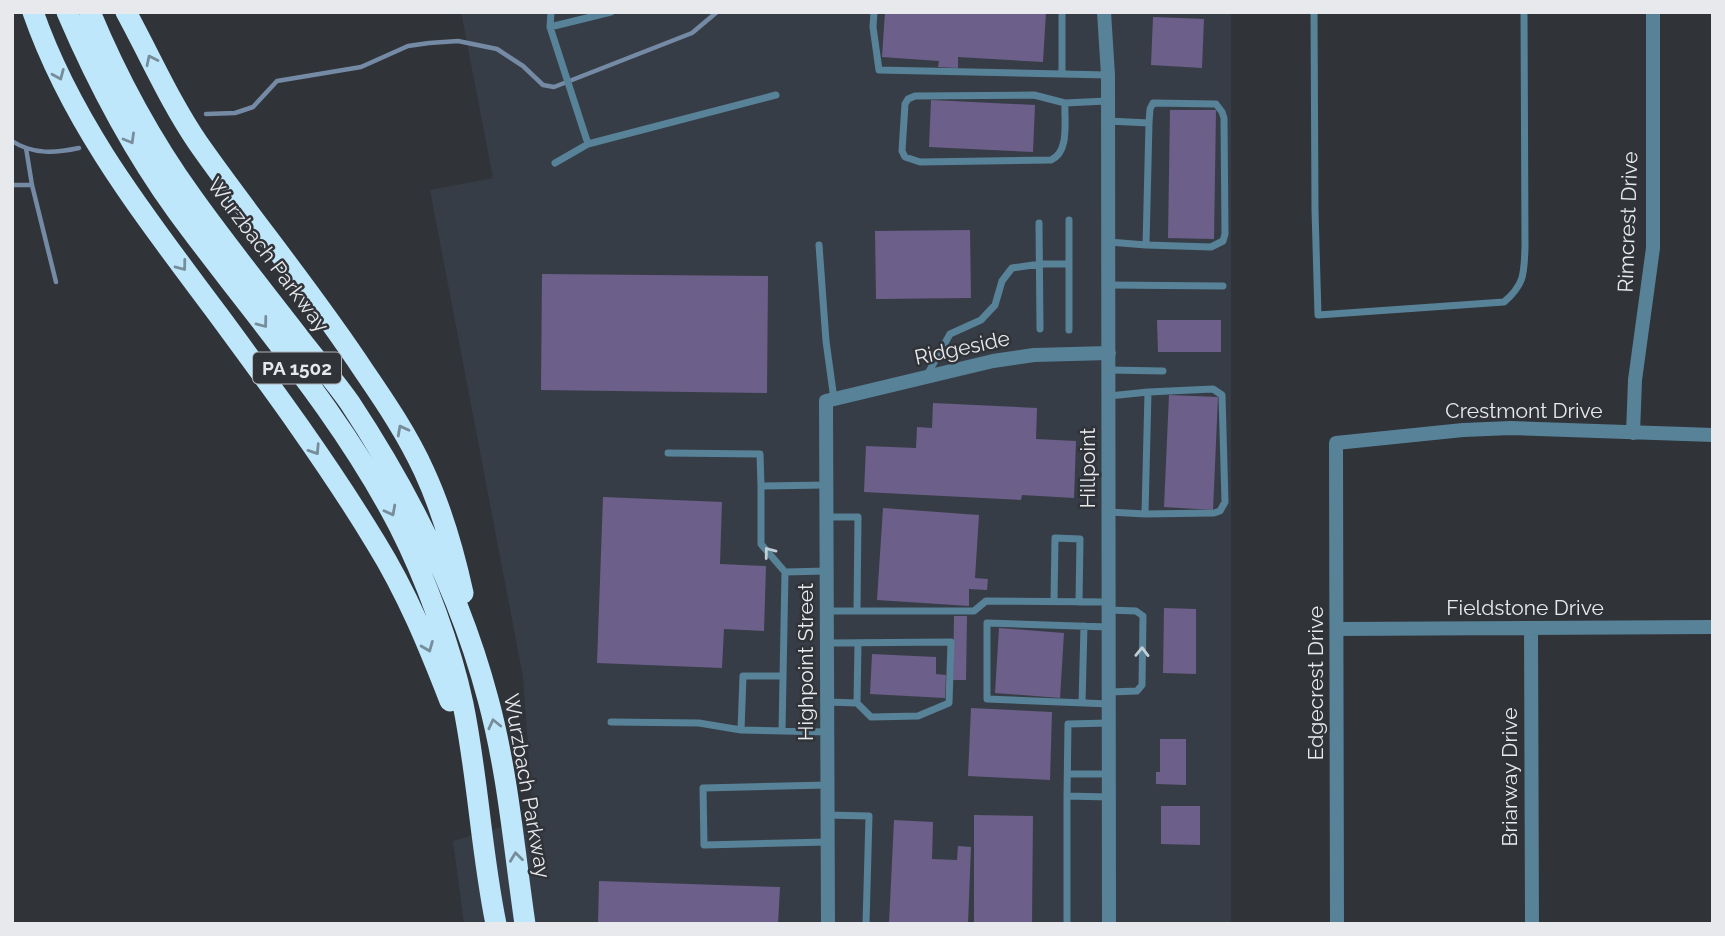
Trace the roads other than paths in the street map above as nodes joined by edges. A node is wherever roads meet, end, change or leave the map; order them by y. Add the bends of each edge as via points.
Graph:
1 (33, 12) edge
2 (67, 12) edge
3 (90, 12) edge
4 (126, 12) edge
5 (551, 12) edge
6 (611, 12) edge
7 (874, 12) edge
8 (1062, 12) edge
9 (1104, 12) edge
10 (1314, 12) edge
11 (1524, 12) edge
12 (1653, 12) edge
13 (586, 15) edge
14 (551, 27) junction
15 (1062, 74) junction
16 (1108, 75) junction
17 (776, 95) dead end
18 (1108, 101) junction
19 (1065, 103) junction
20 (1108, 121) junction
21 (1149, 123) junction
22 (588, 144) junction
23 (555, 163) dead end
24 (1069, 220) dead end
25 (1039, 223) dead end
26 (1109, 242) junction
27 (1146, 245) junction
28 (819, 246) dead end
29 (1040, 264) junction
30 (1069, 264) junction
31 (1109, 285) junction
32 (1223, 286) dead end
33 (1040, 329) dead end
34 (1069, 330) dead end
35 (1109, 353) junction
36 (1109, 370) junction
37 (1163, 371) dead end
38 (925, 377) junction
39 (1148, 392) junction
40 (1109, 396) junction
41 (830, 400) junction
42 (1633, 433) junction
43 (1713, 435) edge
44 (1336, 443) joint
45 (668, 453) dead end
46 (827, 485) junction
47 (761, 486) junction
48 (1109, 512) junction
49 (1145, 514) junction
50 (827, 517) junction
51 (827, 571) junction
52 (785, 572) junction
53 (1054, 601) junction
54 (1079, 602) junction
55 (1109, 606) junction
56 (827, 611) junction
57 (857, 611) junction
58 (1084, 626) junction
59 (1109, 627) junction
60 (1713, 627) edge
61 (1337, 629) junction
62 (1531, 629) junction
63 (827, 643) junction
64 (858, 643) junction
65 (476, 657) junction
66 (783, 676) junction
67 (1110, 698) junction
68 (827, 702) junction
69 (857, 703) junction
70 (1082, 703) junction
71 (611, 722) dead end
72 (1109, 723) junction
73 (741, 730) junction
74 (782, 731) junction
75 (827, 732) junction
76 (471, 752) junction
77 (1068, 774) junction
78 (1109, 774) junction
79 (827, 785) junction
80 (1067, 796) junction
81 (1109, 796) junction
82 (827, 816) junction
83 (828, 842) junction
84 (496, 924) edge
85 (525, 924) edge
86 (828, 924) edge
87 (866, 924) edge
88 (1067, 924) edge
89 (1109, 924) edge
90 (1337, 924) edge
91 (1532, 924) edge

1 -> 76 highway via 66,92 113,171 306,436 377,544 419,625
2 -> 76 highway, PA 1502 via 107,100 141,158 332,414 369,471 400,528 432,606 456,678
3 - 65 highway, Wurzbach Parkway / PA 1502 via 125,88 185,187 348,401 386,461 441,567
65 -> 4 highway via 457,566 424,470 323,309 171,101
5 - 14 lane
6 - 13 lane
7 - 15 lane via 878,70
8 - 15 lane
9 - 16 street, Hillpoint
10 - 11 lane via 1318,315 1504,302 1516,292 1524,276
12 - 42 street, Rimcrest Drive via 1653,248
13 - 14 lane
14 - 22 lane
15 - 16 lane
16 - 18 street, Hillpoint
17 - 22 lane
18 - 19 lane
18 - 20 street, Hillpoint
19 - 19 lane via 1034,95 915,96 905,104 902,151 905,157 920,162 1058,157 1063,147
20 - 21 lane
20 - 26 street, Hillpoint
21 - 27 lane
21 - 27 lane via 1153,103 1219,107 1224,118 1225,234 1223,241 1211,247
22 - 23 lane
24 - 30 lane
25 - 29 lane
26 - 27 lane
26 - 31 street, Hillpoint
28 - 41 lane
29 - 30 lane
29 - 33 lane
29 - 38 lane via 1012,268 995,304 981,320 950,334
30 - 34 lane
31 - 32 lane
31 - 35 street, Hillpoint
35 - 36 street, Hillpoint
35 - 38 street, Ridgeside via 1034,355
36 - 37 lane
36 - 40 street, Hillpoint
38 - 41 street, Ridgeside
39 - 40 lane
39 - 49 lane
39 - 49 lane via 1213,389 1222,396 1225,502 1214,513
40 - 48 street, Hillpoint
41 - 46 street, Highpoint Street
42 - 43 street, Crestmont Drive
42 - 44 street, Crestmont Drive via 1511,428
44 - 61 street, Edgecrest Drive
45 - 47 lane via 760,454
46 - 47 lane
46 - 50 street, Highpoint Street
52 -> 47 lane via 761,544
48 - 49 lane
48 - 55 street, Hillpoint
50 - 51 street, Highpoint Street
50 - 57 lane via 858,517
51 - 52 lane
51 - 56 street, Highpoint Street
52 - 66 lane
53 - 54 lane
53 - 54 lane via 1055,538 1080,539
53 - 57 lane via 986,601 974,611
54 - 55 lane
55 - 59 street, Hillpoint
67 -> 55 lane via 1137,691 1142,685 1143,615
56 - 57 lane
56 - 63 street, Highpoint Street
58 - 59 lane
58 - 70 lane
58 - 70 lane via 987,623 987,699
59 - 67 street, Hillpoint
60 - 62 street, Fieldstone Drive
61 - 62 street, Fieldstone Drive
61 - 90 street, Edgecrest Drive
62 - 91 street, Briarway Drive
63 - 64 lane
63 - 68 street, Highpoint Street
64 - 69 lane
64 - 69 lane via 951,642 949,703 918,716 871,716
85 -> 65 highway, Wurzbach Parkway / PA 1502 via 508,791
66 - 73 lane via 743,676
66 - 74 lane
67 - 70 lane
67 - 72 street, Hillpoint
68 - 69 lane
68 - 75 street, Highpoint Street
71 - 73 lane via 699,723
72 - 77 lane via 1068,723
72 - 78 street, Hillpoint
73 - 74 lane
74 - 75 lane
75 - 79 street, Highpoint Street
76 - 84 highway, PA 1502
77 - 78 lane
77 - 80 lane
78 - 81 street, Hillpoint
79 - 82 street, Highpoint Street
79 - 83 lane via 703,788 704,845
80 - 81 lane
80 - 88 lane
81 - 89 street, Hillpoint
82 - 83 street, Highpoint Street
82 - 87 lane via 869,816
83 - 86 street, Highpoint Street

